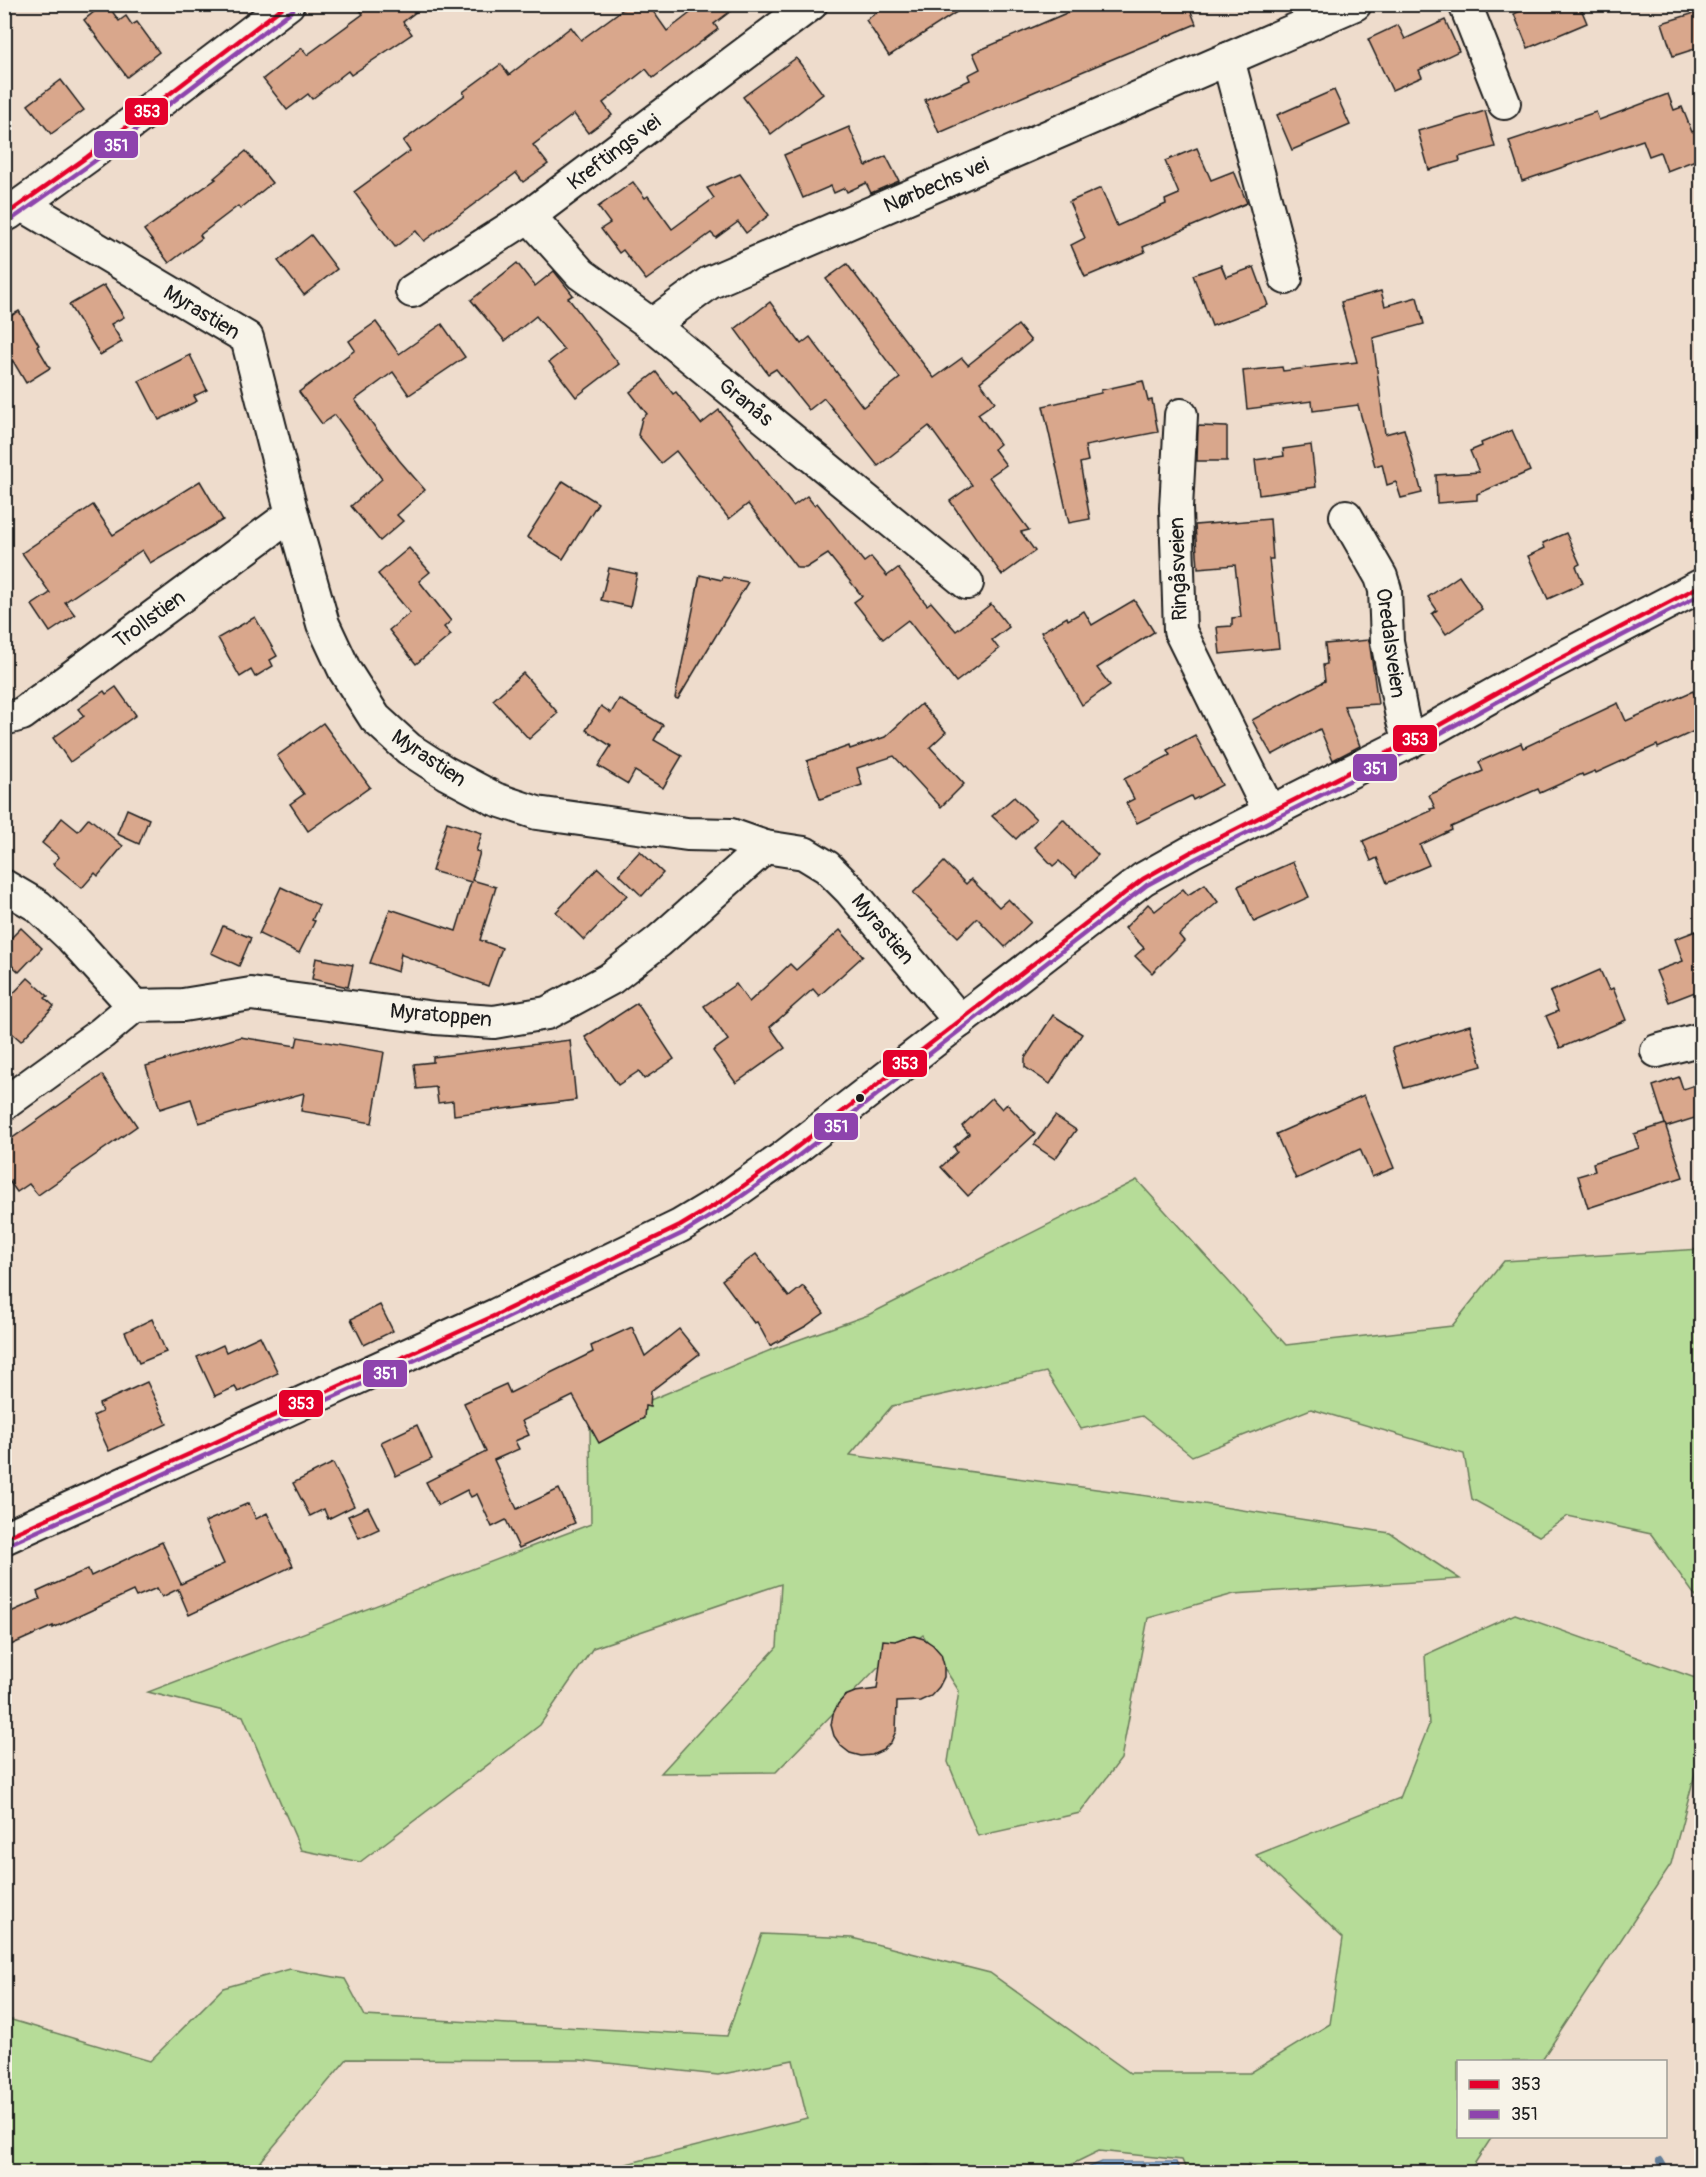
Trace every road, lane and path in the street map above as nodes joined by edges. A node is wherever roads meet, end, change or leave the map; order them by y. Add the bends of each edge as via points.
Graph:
1 (288, 4) edge
2 (811, 4) edge
3 (1355, 4) edge
4 (1465, 4) edge
5 (1228, 59) junction
6 (1504, 104) dead end
7 (14, 210) edge
8 (529, 216) junction
9 (1286, 278) dead end
10 (412, 291) dead end
11 (652, 325) junction
12 (1181, 415) dead end
13 (292, 514) junction
14 (1346, 516) dead end
15 (968, 583) dead end
16 (1701, 585) edge
17 (4, 720) edge
18 (1409, 742) junction
19 (1269, 811) junction
20 (765, 847) junction
21 (4, 886) edge
22 (134, 1006) junction
23 (960, 1021) junction
24 (1701, 1039) edge
25 (1657, 1051) dead end
26 (4, 1104) edge
27 (4, 1538) edge

1 - 7 street
2 - 8 street, Kreftings vei
3 - 5 street, Nørbechs vei
4 - 6 street
5 - 9 street
5 - 11 street, Nørbechs vei via 709,283
7 - 13 street, Myrastien via 247,338
8 - 10 street, Kreftings vei
8 - 11 street, Granås via 581,274
11 - 15 street, Granås
12 - 19 street, Ringåsveien via 1176,508 1180,631
13 - 17 street, Trollstien via 22,714
13 - 20 street, Myrastien via 324,624 345,670 375,718 409,749 495,799 537,813 687,834 731,835
14 - 18 street, Oredalsveien via 1385,590 1387,641
16 - 18 street
18 - 19 street
19 - 23 street via 1143,879
20 - 22 street, Myratoppen via 610,979 547,1013 494,1022 251,994 183,1005
20 - 23 street, Myrastien via 804,853 827,867
21 - 22 street via 38,906 63,929
22 - 26 street
23 - 27 street via 784,1157 680,1226 496,1315
24 - 25 street

